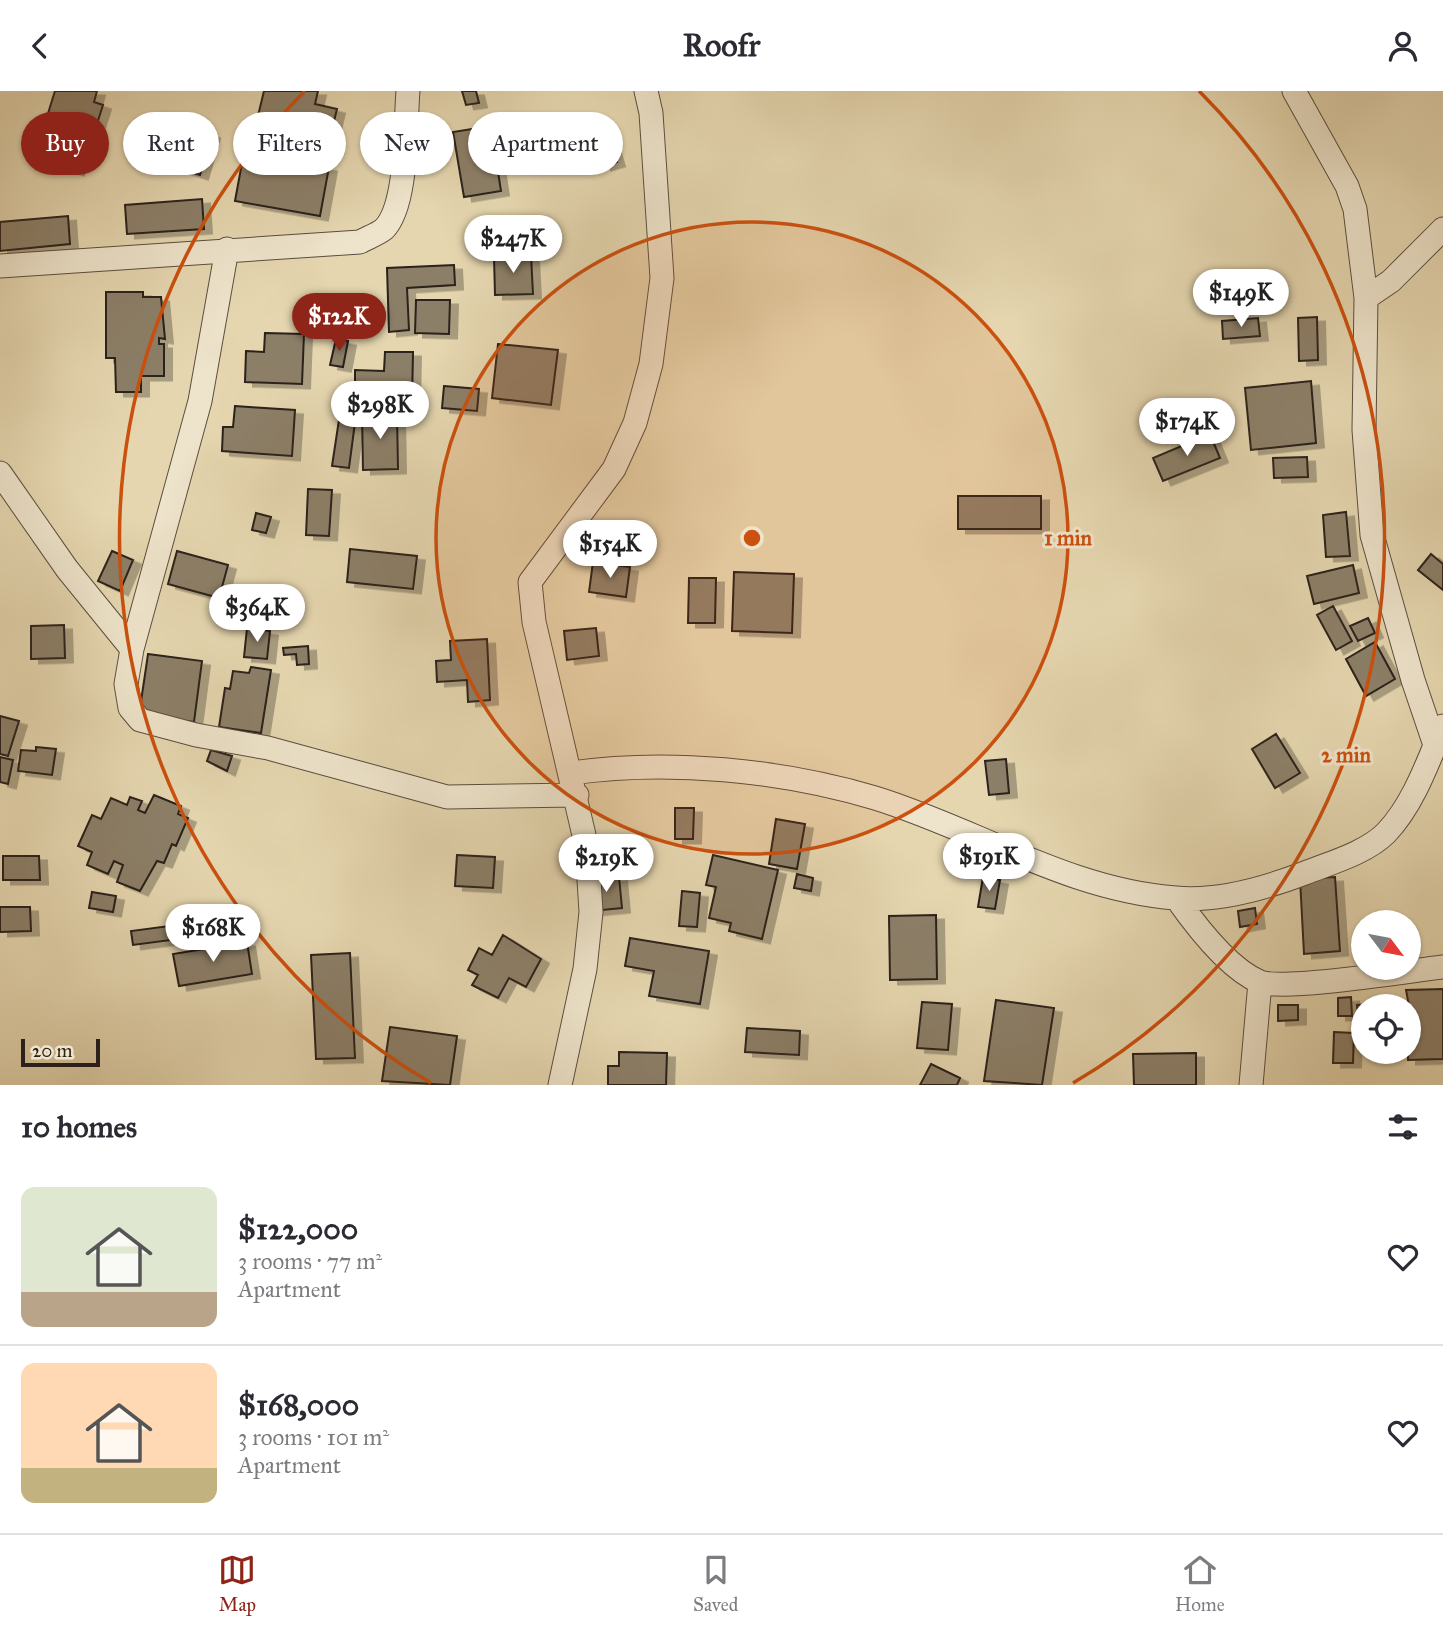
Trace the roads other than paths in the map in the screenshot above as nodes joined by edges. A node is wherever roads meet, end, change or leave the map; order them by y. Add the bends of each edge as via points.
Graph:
1 (408, 91) edge
2 (646, 91) edge
3 (1294, 91) edge
4 (1443, 229) edge
5 (227, 249) junction
6 (0, 266) edge
7 (1366, 298) junction
8 (0, 473) edge
9 (132, 649) junction
10 (1439, 736) edge
11 (574, 784) junction
12 (1177, 899) junction
13 (1443, 967) edge
14 (1260, 982) junction
15 (560, 1085) edge
16 (1251, 1085) edge

1 - 5 street via 401,183 395,212 383,229 360,242
2 - 11 street via 662,278 651,364 635,423 614,469 530,582 534,622
3 - 7 street via 1347,186 1362,247
4 - 7 street via 1391,281
5 - 6 street
5 - 9 street via 200,401
7 - 10 street via 1364,430 1371,535
8 - 9 street via 66,569
9 - 11 street via 126,684 130,708 140,720 196,736 268,748 447,797
10 - 12 street via 1409,801 1385,834 1365,848 1275,884
11 - 12 street via 661,765 813,783 876,799 1069,875
11 - 15 street via 587,848 591,912 585,969
12 - 14 street via 1219,951
13 - 14 street via 1325,981
14 - 16 street

